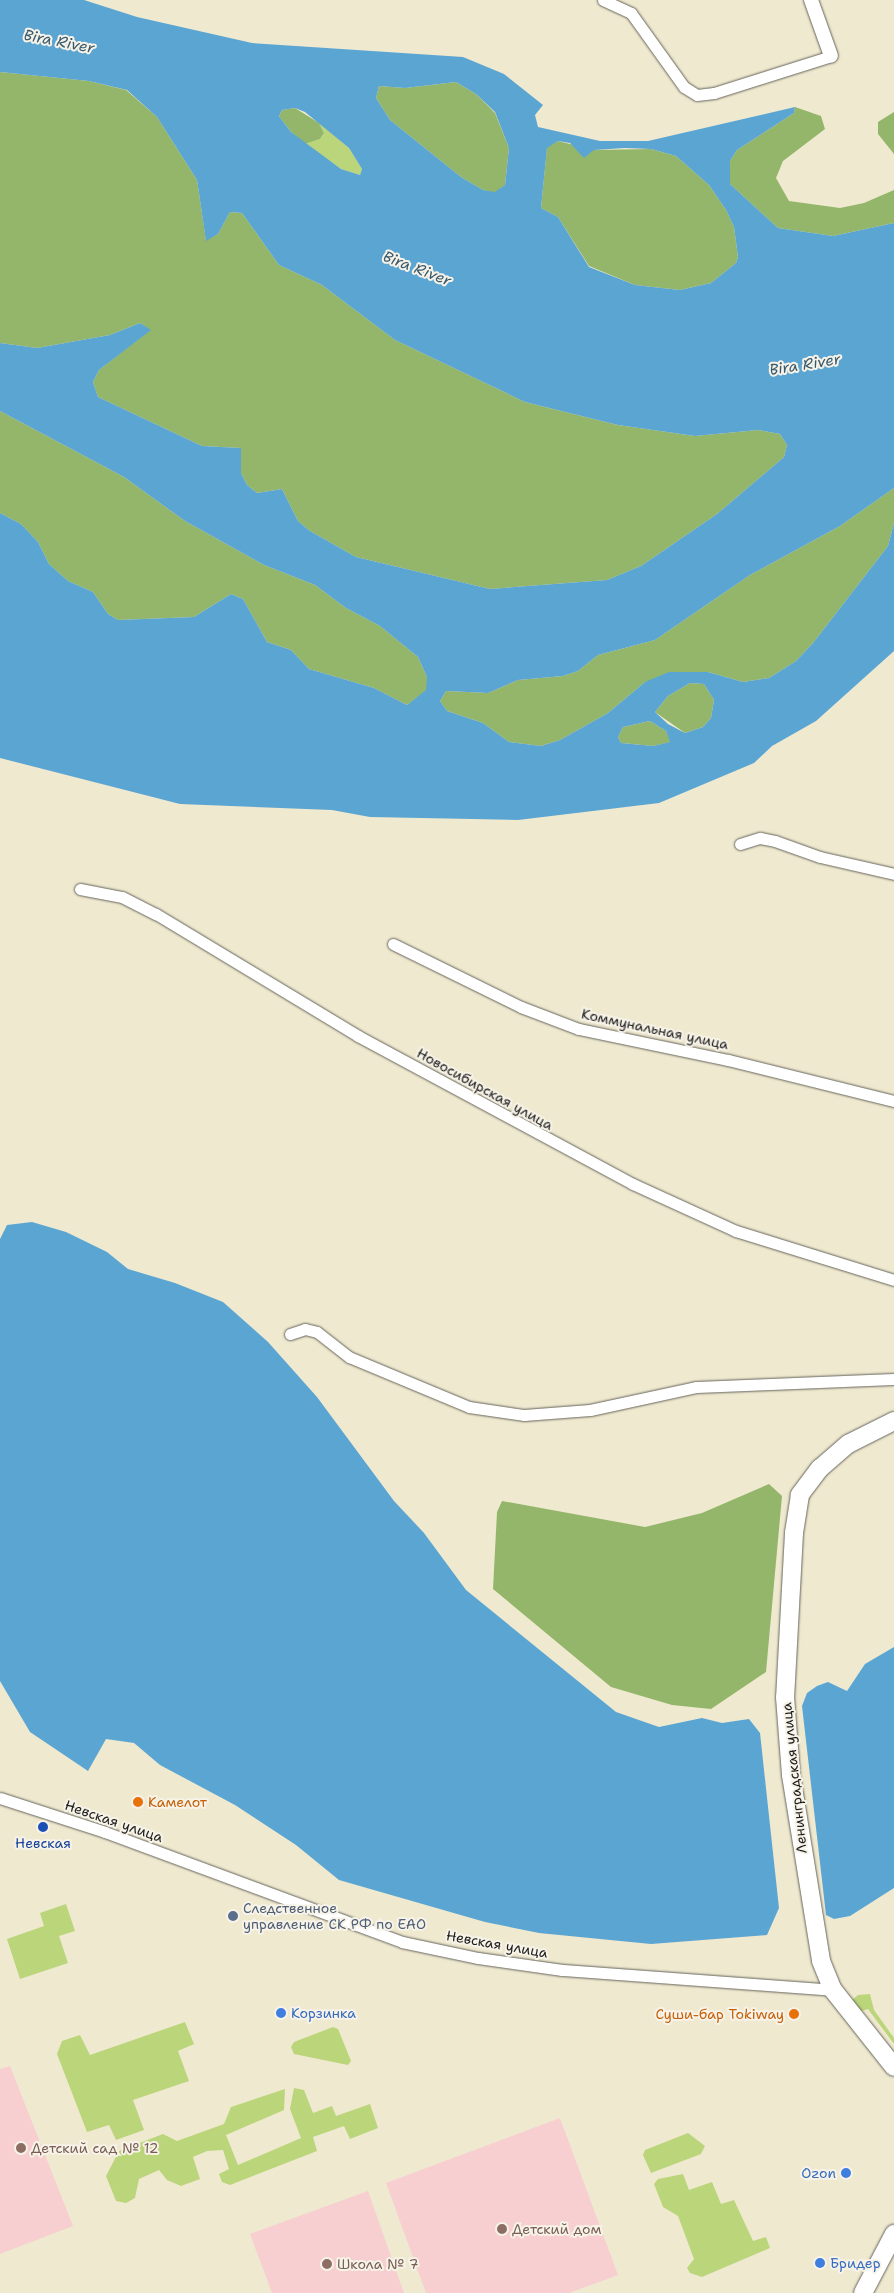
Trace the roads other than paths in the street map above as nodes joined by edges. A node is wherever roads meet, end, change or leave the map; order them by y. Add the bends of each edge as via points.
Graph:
1 (603, 0) edge
2 (810, 0) edge
3 (831, 56) joint
4 (740, 844) dead end
5 (894, 874) edge
6 (80, 889) dead end
7 (393, 944) dead end
8 (894, 1102) edge
9 (894, 1280) edge
10 (290, 1334) dead end
11 (894, 1379) edge
12 (894, 1421) edge
13 (0, 1798) edge
14 (833, 1990) junction
15 (894, 2067) edge
16 (894, 2234) edge
17 (863, 2293) edge

1 - 3 street via 631,13 684,87 697,95
2 - 3 street
4 - 5 street via 760,838 820,857
6 - 9 street, Новосибирская улица via 122,897 156,914 358,1036 633,1184 736,1231
7 - 8 street, Коммунальная улица via 521,1007 579,1029 728,1060
10 - 11 street via 305,1329 317,1332 350,1357 469,1407 524,1414 590,1410 696,1387
12 - 14 main road, Ленинградская улица via 848,1444 820,1468 800,1495 794,1534 785,1697 791,1775 813,1927 821,1961
13 - 14 street, Невская улица via 105,1832 402,1942 478,1958 562,1970
14 - 15 main road, Ленинградская улица
16 - 17 main road

